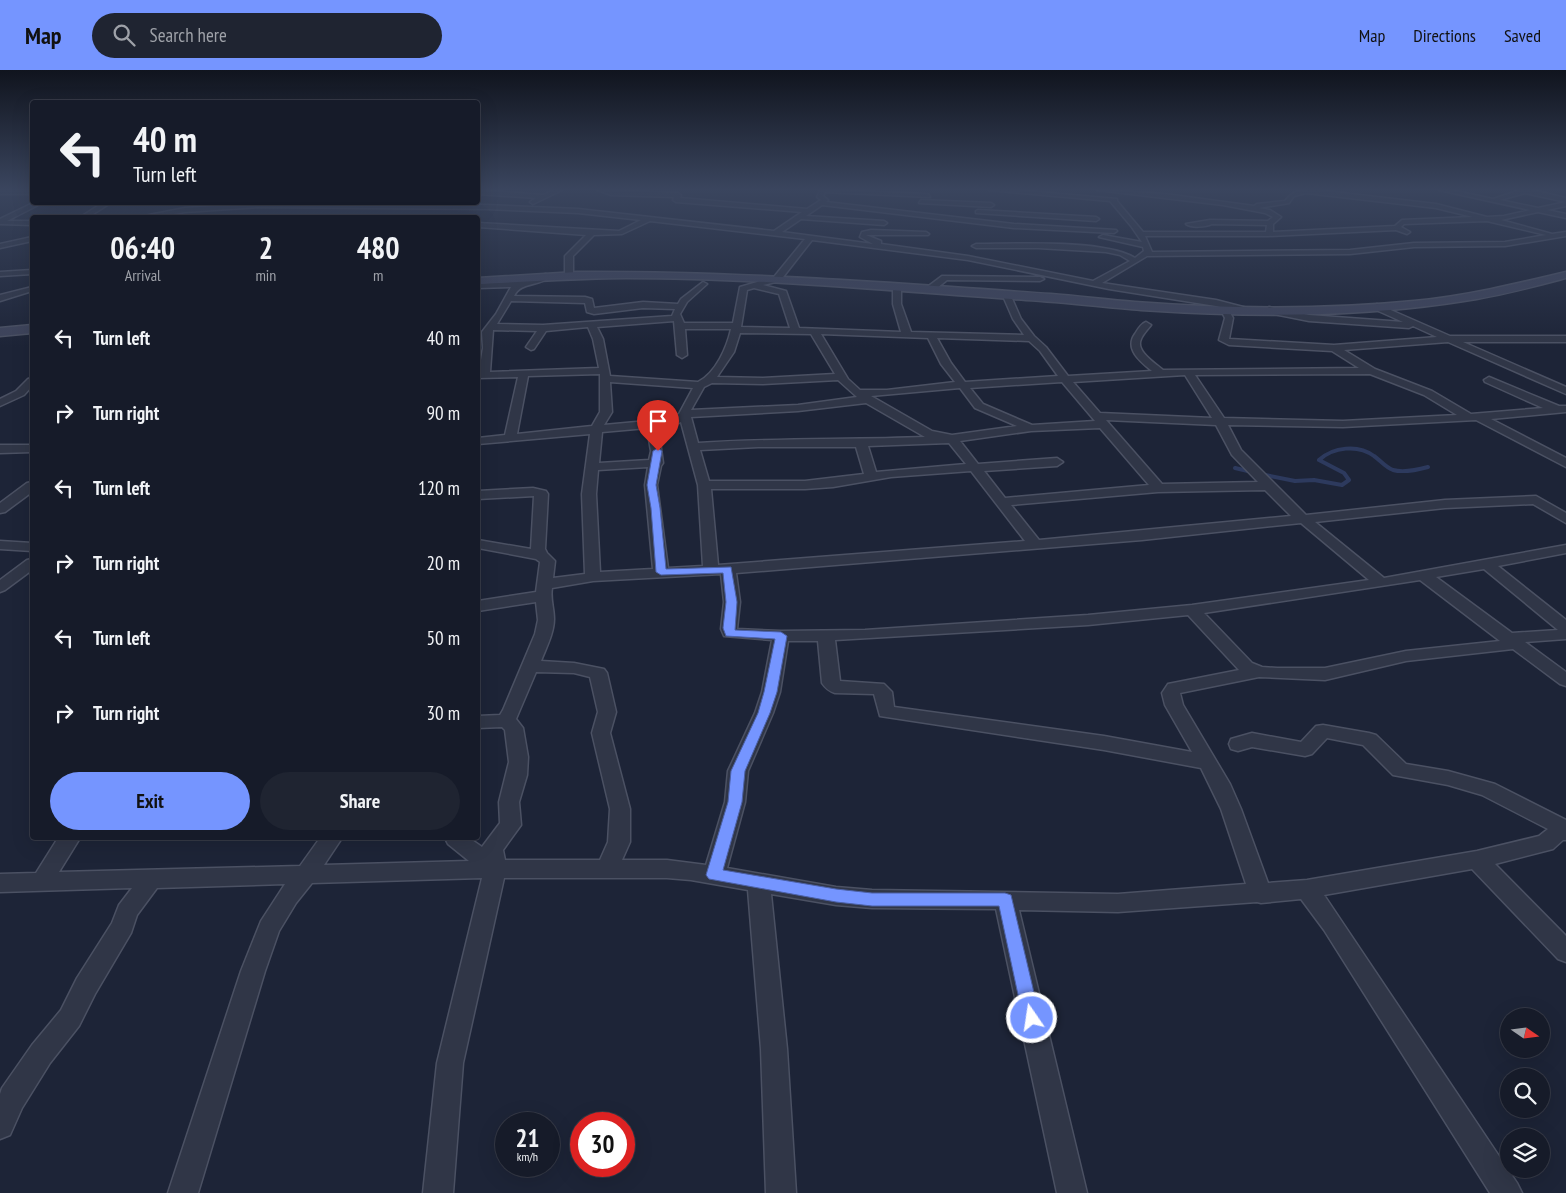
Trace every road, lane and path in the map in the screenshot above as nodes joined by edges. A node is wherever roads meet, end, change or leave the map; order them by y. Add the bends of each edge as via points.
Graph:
1 (14, 242) edge
2 (583, 242) edge
3 (806, 242) edge
4 (846, 242) edge
5 (878, 242) edge
6 (976, 242) edge
7 (1131, 242) edge
8 (1145, 242) edge
9 (1402, 242) edge
10 (1433, 242) edge
11 (1513, 242) edge
12 (1437, 244) junction
13 (1408, 245) junction
14 (0, 246) edge
15 (976, 246) junction
16 (903, 249) junction
17 (1103, 250) junction
18 (1147, 254) junction
19 (973, 259) junction
20 (1135, 261) junction
21 (30, 272) edge
22 (0, 274) edge
23 (1566, 274) edge
24 (570, 276) junction
25 (480, 279) edge
26 (775, 279) junction
27 (1074, 280) junction
28 (519, 281) junction
29 (703, 284) dead end
30 (1094, 284) junction
31 (753, 285) junction
32 (480, 286) edge
33 (897, 288) junction
34 (30, 290) edge
35 (929, 290) junction
36 (1007, 296) junction
37 (0, 298) edge
38 (508, 298) junction
39 (1377, 306) junction
40 (681, 307) junction
41 (1225, 310) junction
42 (1244, 310) junction
43 (1269, 310) junction
44 (792, 318) junction
45 (778, 319) dead end
46 (678, 322) junction
47 (739, 324) junction
48 (592, 325) junction
49 (1146, 325) dead end
50 (490, 327) junction
51 (1421, 327) junction
52 (543, 328) junction
53 (30, 329) edge
54 (795, 330) junction
55 (814, 331) junction
56 (0, 332) edge
57 (906, 335) junction
58 (932, 337) junction
59 (1031, 338) junction
60 (1447, 339) junction
61 (1566, 339) edge
62 (531, 347) dead end
63 (1334, 348) junction
64 (682, 355) dead end
65 (1371, 371) junction
66 (1188, 372) junction
67 (524, 373) junction
68 (1161, 374) junction
69 (1530, 374) junction
70 (481, 375) edge
71 (605, 375) junction
72 (841, 377) junction
73 (1065, 379) junction
74 (30, 383) edge
75 (705, 383) junction
76 (961, 385) junction
77 (1566, 391) edge
78 (30, 392) edge
79 (20, 393) junction
80 (858, 393) junction
81 (868, 399) junction
82 (0, 403) edge
83 (1561, 411) edge
84 (685, 415) junction
85 (1473, 416) junction
86 (1100, 420) junction
87 (1220, 421) junction
88 (652, 424) junction
89 (1031, 428) junction
90 (596, 430) junction
91 (510, 438) junction
92 (952, 439) junction
93 (480, 441) edge
94 (861, 443) junction
95 (30, 448) edge
96 (695, 448) junction
97 (0, 449) edge
98 (1566, 449) edge
99 (1542, 450) junction
100 (1057, 462) dead end
101 (657, 463) junction
102 (1566, 463) edge
103 (593, 467) junction
104 (974, 468) junction
105 (871, 475) junction
106 (704, 485) junction
107 (1268, 486) junction
108 (30, 487) edge
109 (1158, 488) junction
110 (480, 495) edge
111 (1001, 502) junction
112 (0, 509) edge
113 (1566, 519) edge
114 (1305, 520) junction
115 (480, 544) edge
116 (1033, 544) junction
117 (0, 545) edge
118 (30, 547) edge
119 (1566, 549) edge
120 (540, 555) junction
121 (1487, 564) junction
122 (30, 565) edge
123 (712, 569) junction
124 (728, 569) junction
125 (661, 572) junction
126 (1424, 576) junction
127 (593, 577) junction
128 (1381, 583) junction
129 (0, 587) edge
130 (544, 590) junction
131 (480, 606) edge
132 (1192, 610) junction
133 (1566, 628) edge
134 (1566, 634) edge
135 (781, 636) junction
136 (826, 636) junction
137 (1510, 641) junction
138 (530, 666) junction
139 (1259, 672) junction
140 (1566, 680) edge
141 (506, 720) junction
142 (480, 722) edge
143 (1238, 744) dead end
144 (1208, 762) junction
145 (1566, 830) edge
146 (68, 840) edge
147 (330, 840) edge
148 (458, 840) edge
149 (1477, 860) junction
150 (495, 869) junction
151 (607, 869) junction
152 (306, 874) junction
153 (714, 875) junction
154 (152, 878) junction
155 (42, 882) junction
156 (0, 883) edge
157 (759, 883) junction
158 (1307, 889) junction
159 (1260, 894) junction
160 (1005, 900) junction
161 (1566, 952) edge
162 (0, 1125) edge
163 (183, 1193) edge
164 (438, 1193) edge
165 (781, 1193) edge
166 (1072, 1193) edge
167 (1507, 1193) edge

1 - 14 street
2 - 24 street via 568,256
3 - 26 street
4 - 16 street
5 - 16 street
6 - 15 street
7 - 17 street
8 - 18 street
9 - 13 street
10 - 12 street
11 - 12 street
12 - 13 street
13 - 18 street via 1341,252
15 - 17 street
15 - 19 street
16 - 19 street
17 - 20 street via 1122,253
18 - 20 street
19 - 27 street
20 - 30 street
21 - 22 street
23 - 39 main road via 1501,292
24 - 26 main road via 682,274
24 - 28 main road
25 - 28 main road
26 - 31 street
26 - 33 main road
27 - 30 street
27 - 35 street via 948,278
28 - 32 street
28 - 38 street
29 - 40 street via 688,296
30 - 42 street
31 - 44 street via 781,291
31 - 47 street via 743,289
33 - 35 main road
33 - 57 street via 897,304
34 - 37 street
35 - 36 main road
36 - 41 main road
36 - 59 street via 1017,319
38 - 40 street via 585,300 589,301 590,310 594,312 643,305
38 - 50 street
39 - 43 main road
39 - 51 street
40 - 46 street via 676,314
41 - 42 main road
41 - 63 street via 1229,318 1225,341
42 - 43 main road
43 - 51 street via 1309,318
44 - 45 street
44 - 54 street
46 - 47 street
46 - 48 street
46 - 64 street
47 - 54 street
47 - 75 street via 729,352
48 - 52 street
48 - 71 street
49 - 68 street via 1135,346
50 - 52 street
50 - 70 street
51 - 60 street
52 - 62 street
53 - 56 main road
54 - 55 street
55 - 57 street
55 - 72 street
57 - 58 street
58 - 59 street
58 - 76 street
59 - 73 street
60 - 61 street
60 - 63 street
60 - 69 street
63 - 65 street
65 - 66 street
65 - 85 street via 1428,393
66 - 68 street
66 - 87 street
67 - 70 street
67 - 71 street
67 - 91 street
68 - 73 street
69 - 77 street
69 - 83 street via 1489,380
71 - 75 street
71 - 90 street via 606,412
72 - 75 street
72 - 80 street
73 - 76 street
73 - 86 street
74 - 79 street
75 - 84 street
76 - 80 street
76 - 89 street via 982,409
78 - 79 street
79 - 82 street
80 - 81 street
81 - 84 street via 798,408 722,410
81 - 92 street via 928,434
83 - 85 street
84 - 88 street via 672,422
84 - 96 street
85 - 87 street via 1342,424
85 - 99 street
86 - 87 street
86 - 89 street
86 - 109 street
87 - 107 street via 1236,452
88 - 90 street
88 - 101 street via 658,451
89 - 92 street
90 - 91 street
90 - 103 street
91 - 93 street
92 - 94 street
92 - 104 street
94 - 96 street via 775,442
94 - 105 street
95 - 97 street
96 - 106 street
98 - 99 street
99 - 102 street
100 - 104 street
101 - 103 street
101 - 125 street via 652,485
103 - 127 street via 589,494
104 - 105 street
104 - 111 street
105 - 106 street via 805,485
106 - 123 street
107 - 109 street
107 - 114 street
108 - 112 street
109 - 111 street
110 - 120 street via 541,494
111 - 116 street
113 - 114 street via 1542,502 1528,499 1445,504
114 - 116 street
114 - 128 street
115 - 120 street
116 - 124 street
117 - 118 street
119 - 121 street
120 - 130 street via 548,561
121 - 126 street
121 - 133 street
122 - 129 street
123 - 124 street
123 - 125 street
124 - 135 street via 732,602 730,633
125 - 127 street
126 - 128 street
126 - 137 street
127 - 130 street
128 - 132 street
130 - 131 street
130 - 138 street via 546,620
132 - 136 street via 1088,620
132 - 139 street via 1246,667
134 - 137 street
135 - 136 street
135 - 153 street via 764,713 738,771 735,802
136 - 144 street via 831,684 878,688 883,692 886,712 1084,740
137 - 139 street via 1406,656 1325,674
137 - 140 street
138 - 141 street
138 - 151 street via 598,672 607,712 601,733 620,809 619,842
139 - 144 street via 1174,688 1171,693 1174,705
141 - 142 street
141 - 150 street via 514,728 518,769 508,802 511,824 492,848
143 - 145 street via 1252,740 1304,748 1324,732 1369,740 1400,770 1488,789
144 - 159 street via 1231,809
145 - 149 street via 1558,832 1546,843
146 - 155 street
147 - 152 street
148 - 150 street
149 - 158 street
149 - 161 street
150 - 151 street
150 - 152 street
150 - 164 street via 450,1063
151 - 153 street via 667,869
152 - 154 street
152 - 163 street via 269,928
153 - 157 street
154 - 155 street
154 - 162 street via 128,912 70,1018 12,1098
155 - 156 street
157 - 160 street via 872,900
157 - 165 street via 774,1049
158 - 159 street
158 - 167 street via 1332,922
159 - 160 street via 1118,903
160 - 166 street

